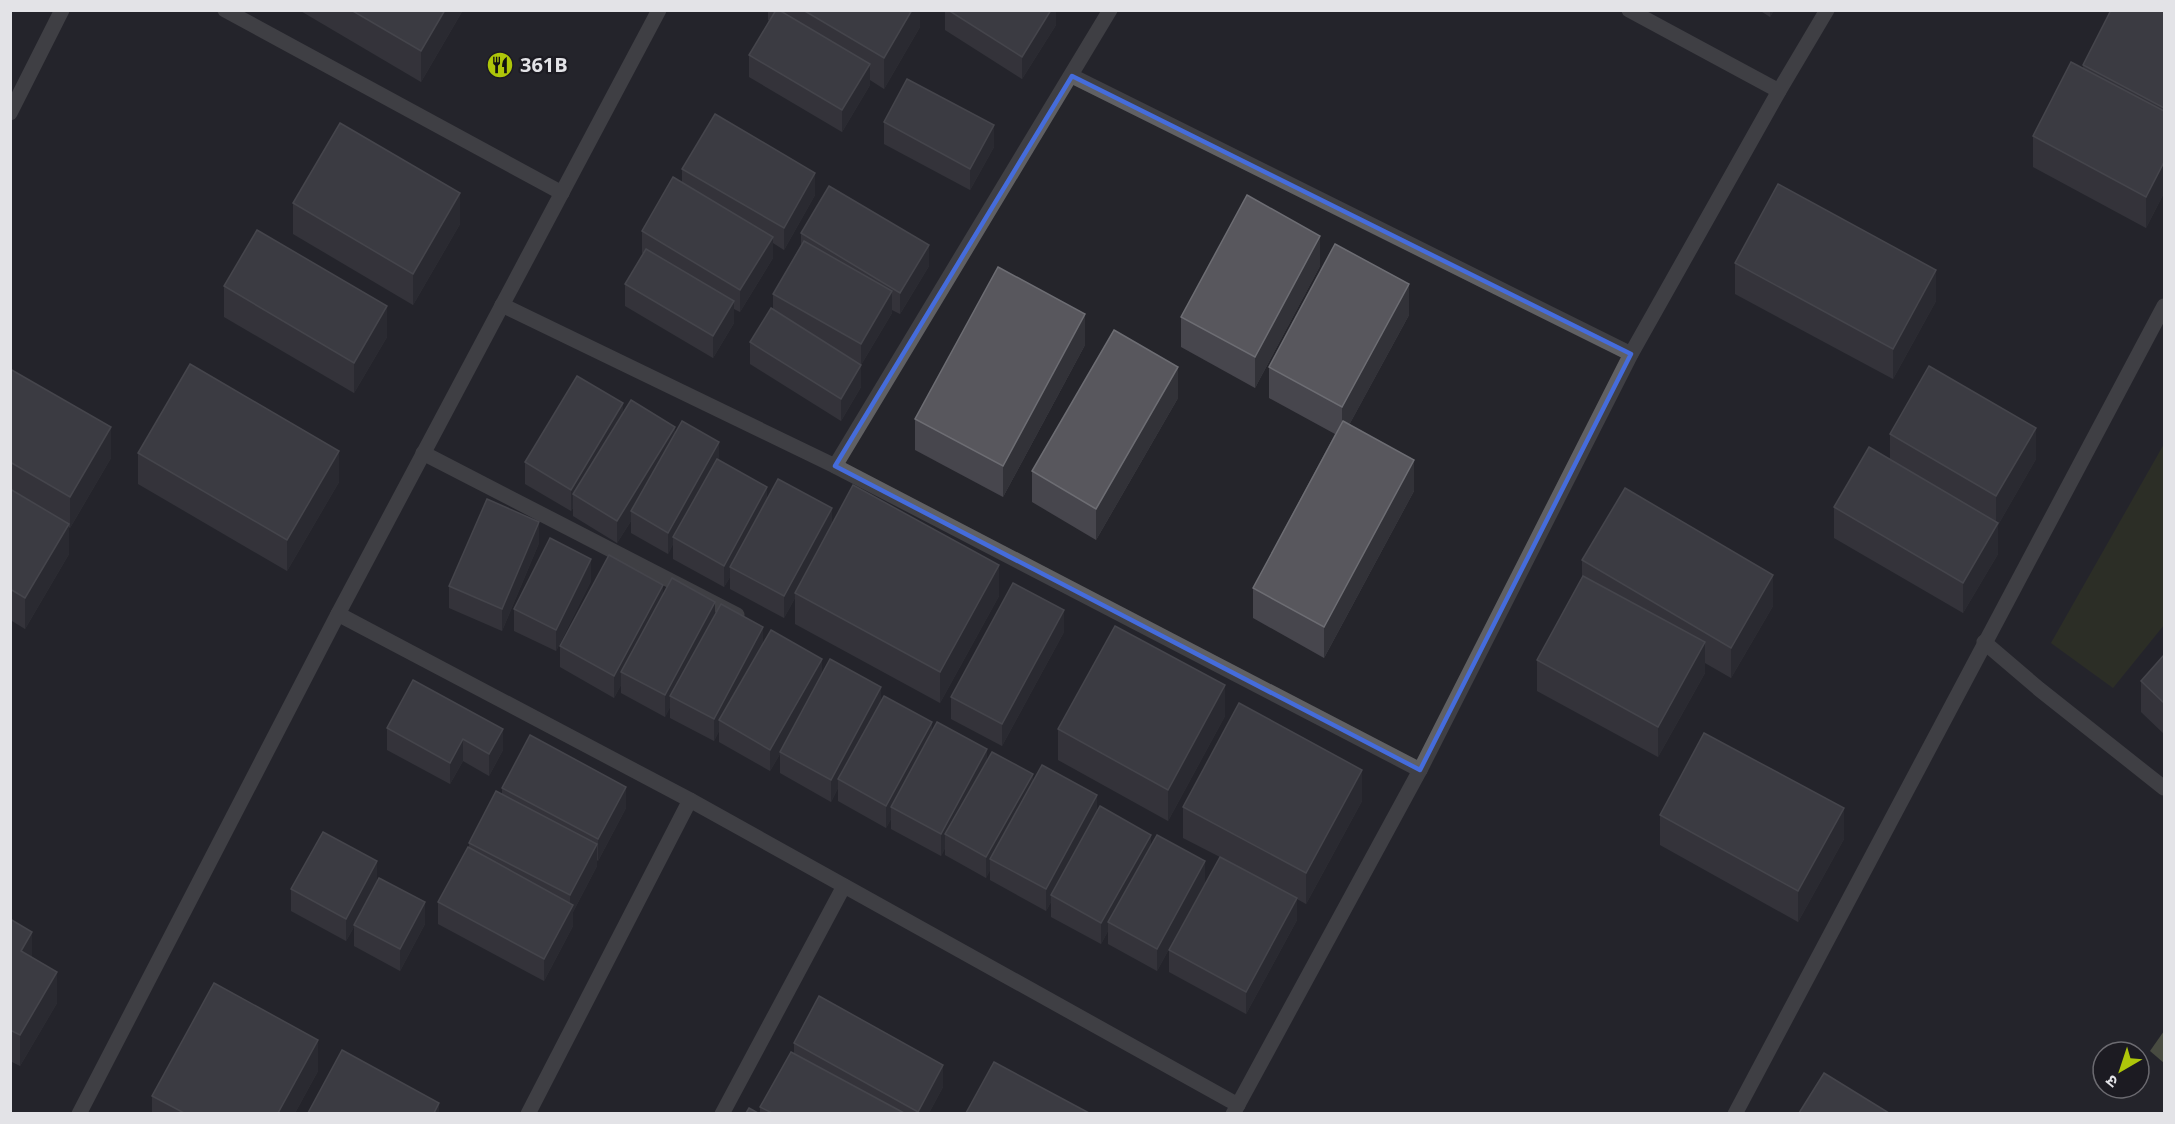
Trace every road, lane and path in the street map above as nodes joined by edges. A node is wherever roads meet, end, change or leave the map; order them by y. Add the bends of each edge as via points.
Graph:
1 (62, 10) edge
2 (225, 10) edge
3 (659, 10) edge
4 (1110, 10) edge
5 (1629, 10) edge
6 (1827, 10) edge
7 (1072, 76) junction
8 (1779, 91) junction
9 (10, 113) edge
10 (562, 193) junction
11 (502, 305) junction
12 (2164, 306) edge
13 (1631, 354) junction
14 (423, 453) junction
15 (835, 466) junction
16 (338, 614) junction
17 (750, 622) edge
18 (1984, 642) junction
19 (1420, 770) junction
20 (2164, 788) edge
21 (690, 800) junction
22 (844, 886) junction
23 (1235, 1109) edge
24 (79, 1113) edge
25 (528, 1113) edge
26 (722, 1113) edge
27 (1735, 1113) edge

1 - 9 street
2 - 10 street
3 - 10 street
4 - 7 street
5 - 8 street
6 - 8 street
7 - 13 street
7 - 15 street
8 - 13 street
10 - 11 street
11 - 14 street
11 - 15 street
12 - 18 street
13 - 19 street
14 - 16 street
14 - 17 street
15 - 19 street
16 - 21 street
16 - 24 street
18 - 20 street
18 - 27 street
19 - 23 street
21 - 22 street
21 - 25 street
22 - 23 street
22 - 26 street

